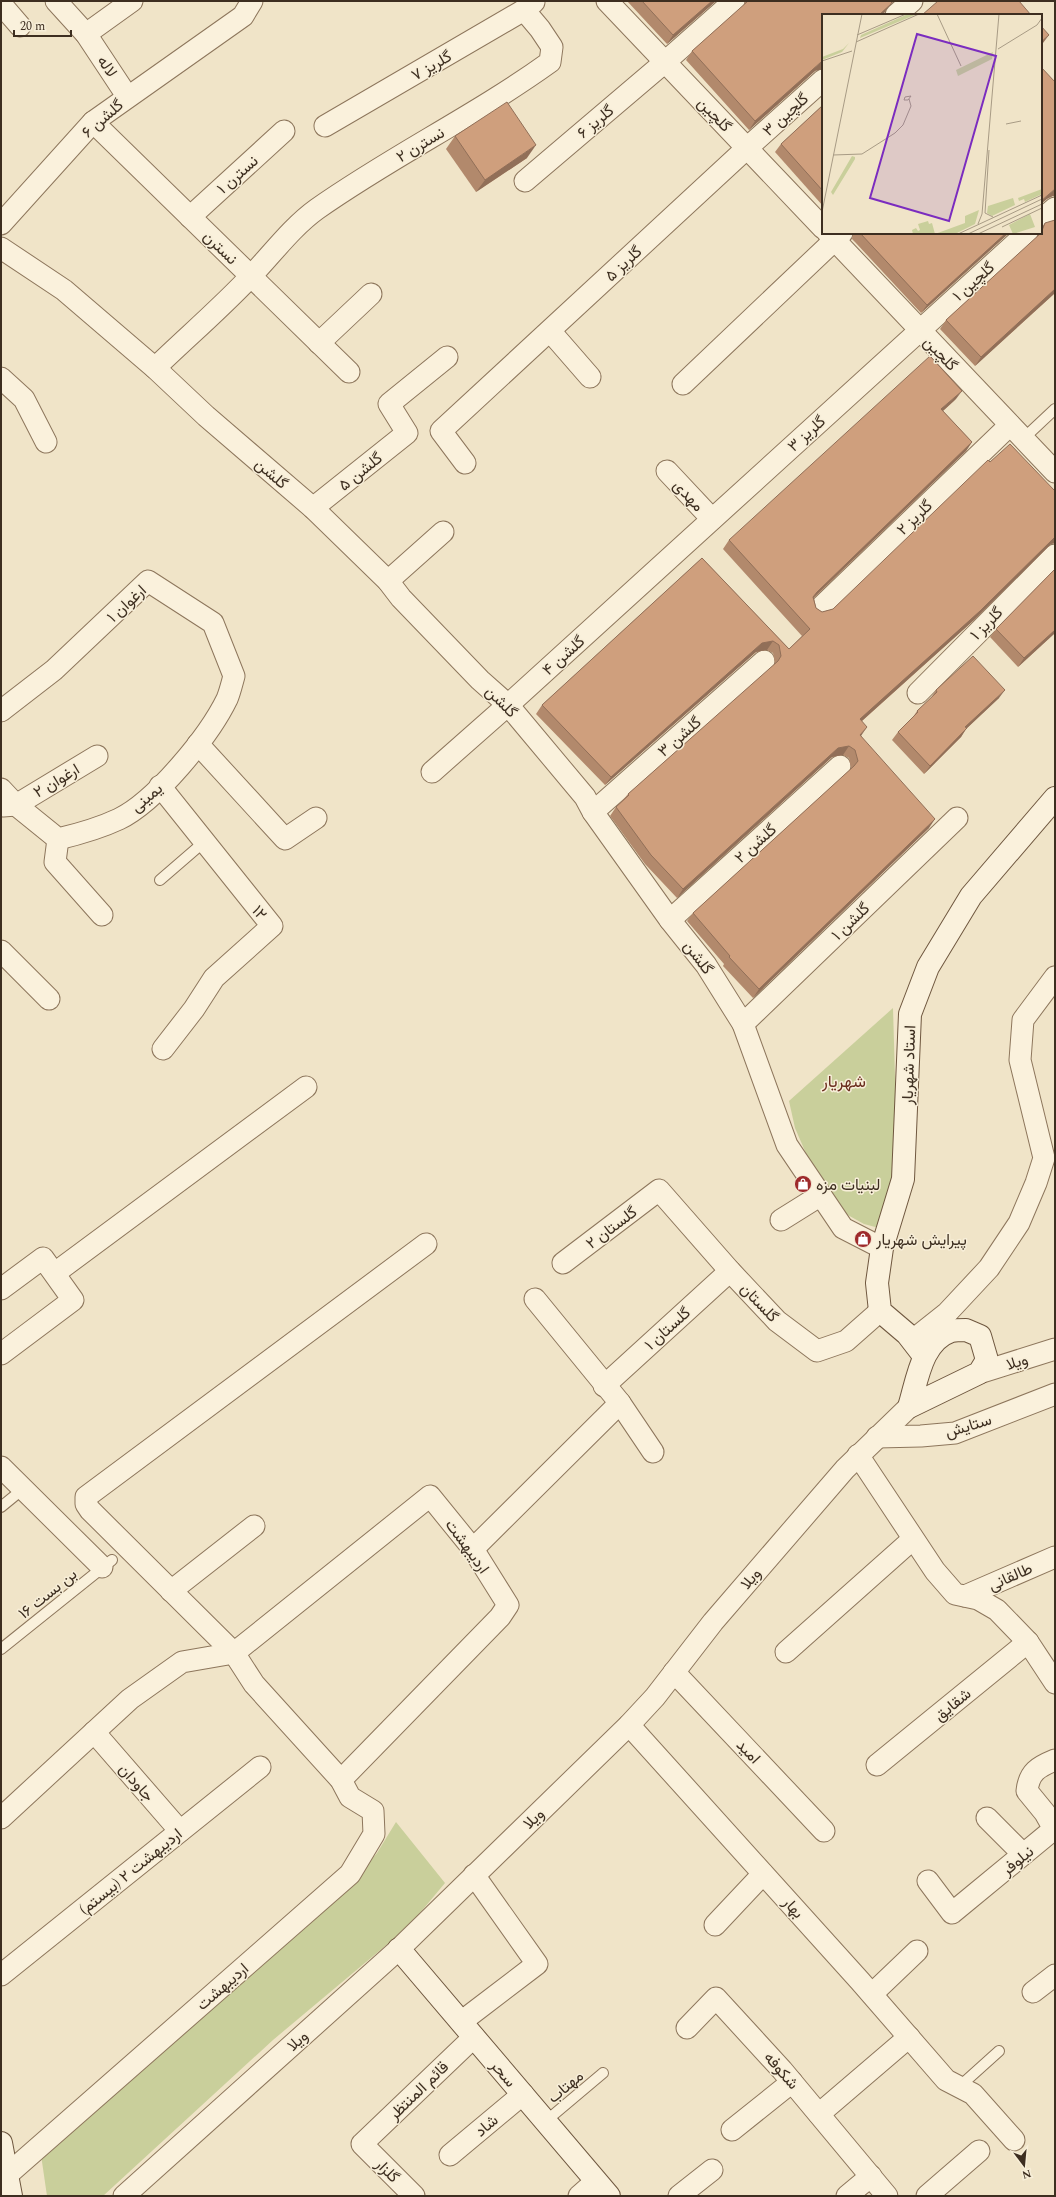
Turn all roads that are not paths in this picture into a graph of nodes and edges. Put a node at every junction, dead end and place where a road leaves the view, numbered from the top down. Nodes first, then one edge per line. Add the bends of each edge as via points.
1 (56, 1) edge
2 (132, 1) edge
3 (252, 1) edge
4 (608, 1) edge
5 (734, 1) edge
6 (912, 1) edge
7 (1, 4) edge
8 (529, 6) edge
9 (897, 14) edge
10 (20, 26) dead end
11 (86, 34) junction
12 (665, 62) junction
13 (822, 81) edge
14 (127, 96) junction
15 (93, 122) junction
16 (325, 126) dead end
17 (284, 131) dead end
18 (747, 148) junction
19 (525, 181) dead end
20 (1055, 208) edge
21 (190, 217) junction
22 (1042, 219) edge
23 (822, 223) edge
24 (1, 224) edge
25 (831, 234) edge
26 (833, 234) edge
27 (1026, 234) edge
28 (1, 248) edge
29 (251, 276) junction
30 (371, 294) dead end
31 (920, 330) junction
32 (550, 331) junction
33 (319, 343) junction
34 (447, 357) dead end
35 (155, 368) junction
36 (349, 372) dead end
37 (590, 377) dead end
38 (1, 378) edge
39 (682, 384) dead end
40 (1055, 409) edge
41 (1016, 432) junction
42 (46, 442) dead end
43 (465, 463) dead end
44 (667, 471) dead end
45 (1055, 472) edge
46 (313, 508) junction
47 (712, 519) junction
48 (443, 532) dead end
49 (693, 537) joint
50 (1055, 555) edge
51 (388, 581) junction
52 (819, 609) edge
53 (764, 661) dead end
54 (234, 676) joint
55 (918, 692) dead end
56 (508, 705) junction
57 (1, 711) edge
58 (198, 744) junction
59 (97, 756) dead end
60 (840, 766) dead end
61 (432, 772) dead end
62 (160, 786) junction
63 (1, 789) edge
64 (1055, 798) edge
65 (8, 806) edge
66 (593, 812) junction
67 (316, 818) dead end
68 (957, 818) dead end
69 (58, 839) junction
70 (204, 842) junction
71 (160, 880) dead end
72 (102, 915) dead end
73 (670, 920) junction
74 (1, 951) edge
75 (1055, 977) edge
76 (50, 999) dead end
77 (744, 1024) junction
78 (163, 1049) dead end
79 (306, 1087) dead end
80 (659, 1190) joint
81 (821, 1195) junction
82 (781, 1220) dead end
83 (426, 1244) dead end
84 (882, 1248) junction
85 (562, 1263) dead end
86 (730, 1271) junction
87 (55, 1273) junction
88 (1, 1289) edge
89 (535, 1299) dead end
90 (880, 1311) junction
91 (918, 1348) junction
92 (1055, 1350) edge
93 (1, 1354) edge
94 (979, 1373) junction
95 (604, 1386) junction
96 (1055, 1394) edge
97 (620, 1403) junction
98 (909, 1407) junction
99 (877, 1437) junction
100 (653, 1452) dead end
101 (858, 1455) junction
102 (1, 1467) edge
103 (24, 1489) junction
104 (1, 1507) edge
105 (254, 1526) dead end
106 (913, 1539) junction
107 (473, 1548) junction
108 (1055, 1557) edge
109 (107, 1564) joint
110 (172, 1591) junction
111 (965, 1596) junction
112 (1028, 1642) junction
113 (1, 1649) edge
114 (786, 1652) dead end
115 (234, 1653) junction
116 (674, 1672) junction
117 (1055, 1683) edge
118 (629, 1725) junction
119 (94, 1732) junction
120 (1047, 1763) edge
121 (877, 1766) dead end
122 (260, 1767) dead end
123 (340, 1780) junction
124 (1, 1818) edge
125 (987, 1818) dead end
126 (180, 1831) junction
127 (824, 1831) dead end
128 (1023, 1854) junction
129 (763, 1874) junction
130 (474, 1875) junction
131 (928, 1881) dead end
132 (715, 1925) dead end
133 (399, 1949) junction
134 (917, 1952) dead end
135 (1, 1975) edge
136 (1055, 1975) edge
137 (1033, 1992) dead end
138 (872, 1994) junction
139 (687, 2028) dead end
140 (468, 2030) junction
141 (909, 2037) junction
142 (999, 2052) dead end
143 (604, 2073) dead end
144 (792, 2082) junction
145 (959, 2087) junction
146 (523, 2094) junction
147 (818, 2114) junction
148 (546, 2121) junction
149 (732, 2130) dead end
150 (1014, 2140) dead end
151 (1, 2143) edge
152 (362, 2144) joint
153 (979, 2151) dead end
154 (450, 2156) dead end
155 (712, 2170) dead end
156 (871, 2176) junction
157 (9, 2186) edge
158 (603, 2188) edge
159 (124, 2196) edge
160 (414, 2196) edge
161 (579, 2196) edge
162 (679, 2196) edge
163 (847, 2196) edge
164 (887, 2196) edge
165 (927, 2196) edge

1 - 11 street, لاله
2 - 11 street
3 - 14 street, گلشن ۶ via 243,16
4 - 12 street, گلچین
5 - 12 street, گلریز ۶
6 - 9 street
7 - 10 street
8 - 16 street, گلریز ۷
8 - 29 street, نسترن ۲ via 552,47 550,62 512,90 373,172 316,210
11 - 14 street, لاله
12 - 18 street, گلچین
12 - 19 street, گلریز ۶
13 - 18 street, گلچین ۳
14 - 15 street, گلشن ۶
15 - 21 street, نسترن
15 - 24 street, گلشن ۶
17 - 21 street, نسترن ۱
18 - 23 street, گلچین
18 - 32 street, گلریز ۵
20 - 22 street
21 - 29 street, نسترن
25 - 39 street
26 - 31 street, گلچین
27 - 31 street, گلچین ۱
28 - 35 street, گلشن via 64,290
29 - 33 street, نسترن
29 - 35 street, نسترن ۲
30 - 33 street
31 - 41 street, گلچین
31 - 47 street, گلریز ۳
32 - 37 street
32 - 43 street, گلریز ۵ via 441,431
33 - 36 street, نسترن
34 - 46 street, گلشن ۵ via 389,404 407,433
35 - 46 street, گلشن via 206,416
38 - 42 street via 24,399
40 - 41 lane
41 - 45 street, گلچین
41 - 52 street, گلریز ۲
44 - 47 street, مهدی
46 - 51 street, گلشن
47 - 49 street, گلریز ۳
48 - 51 street
49 - 56 street, گلشن ۴
50 - 55 street, گلریز ۱
51 - 56 street, گلشن via 480,680
53 - 66 street, گلشن ۳
54 - 57 street, ارغوان ۱ via 213,623 148,581 54,670
54 - 58 street, یمینی via 227,699
56 - 61 street, گلشن ۴
56 - 66 street, گلشن via 585,797
58 - 62 street, یمینی via 189,758
58 - 67 street via 286,839
59 - 65 street, ارغوان ۲
60 - 73 street, گلشن ۲
62 - 69 street, یمینی via 145,801 120,819
62 - 70 street, ۱۲
63 - 65 street
64 - 84 street, استاد شهریار via 971,896 928,967 910,1014 903,1179
65 - 69 street
66 - 73 street, گلشن
68 - 77 street, گلشن ۱
69 - 72 street via 55,862
70 - 71 lane
70 - 78 street, ۱۲ via 272,926 214,978
73 - 77 street, گلشن via 706,965
74 - 76 street
75 - 91 street via 1023,1020 1020,1060 1044,1158 1036,1183 1019,1223 989,1268
77 - 81 street, گلشن via 787,1145
79 - 87 street
80 - 85 street, گلستان ۲
80 - 86 street, گلستان
81 - 82 street
81 - 84 street, گلشن via 843,1228
83 - 110 street via 86,1497 86,1504 90,1510
84 - 90 street, استاد شهریار via 877,1283
86 - 90 street, گلستان via 777,1321 817,1351 846,1341
86 - 95 street, گلستان ۱
87 - 88 street via 43,1258
87 - 93 street via 73,1300
89 - 95 street
90 - 91 street
91 - 94 street via 936,1341 951,1331 966,1330 980,1336 985,1350 987,1360
91 - 98 street
92 - 94 street, ویلا
94 - 98 street
95 - 97 street
96 - 99 street, ستایش via 955,1433
97 - 100 street
97 - 107 street
98 - 99 street, ویلا
99 - 101 street, ویلا
101 - 106 street
101 - 116 street, ویلا via 713,1622
102 - 103 street
103 - 104 lane
103 - 109 street
105 - 110 street
106 - 111 street via 955,1594
106 - 114 street
107 - 115 street, اردیبهشت via 430,1496
107 - 123 street, اردیبهشت via 508,1605 500,1617
108 - 111 street, طالقانی
109 - 113 lane, بن بست ۱۶
110 - 115 street
111 - 112 street via 978,1599 998,1610
112 - 117 street
112 - 121 street, شقایق
115 - 119 street, اردیبهشت via 182,1662 130,1699
115 - 123 street, اردیبهشت via 254,1684
116 - 118 street, ویلا
116 - 127 street, امید
118 - 129 street, بهار
118 - 130 street, ویلا
119 - 124 street, اردیبهشت
119 - 126 street, جاودان
120 - 128 street, نیلوفر via 1028,1779 1027,1792 1046,1813 1054,1829
122 - 126 street, اردیبهشت ۲ (بیستم)
123 - 157 street, اردیبهشت via 350,1797 373,1811 374,1834 350,1874
125 - 128 street
126 - 135 street, اردیبهشت ۲ (بیستم)
128 - 131 street, نیلوفر via 952,1913
129 - 132 street
129 - 138 street, بهار
130 - 133 street, ویلا
130 - 140 street, قائم المنتظر via 537,1964
133 - 140 street, سحر
133 - 159 street, ویلا
134 - 138 street
136 - 137 street
138 - 141 street, بهار
139 - 144 street, شکوفه via 716,1998
140 - 146 street, سحر
140 - 152 street, قائم المنتظر
141 - 145 street, بهار via 946,2080
141 - 147 street
142 - 145 lane
143 - 148 lane, مهتاب
144 - 147 street, شکوفه
144 - 149 street
145 - 150 street, بهار via 972,2094
146 - 148 street, سحر
146 - 154 street, شاد
147 - 156 street, شکوفه
148 - 158 street, سحر
151 - 157 street
152 - 160 street, گلزار
153 - 165 street
155 - 162 street
156 - 163 street
156 - 164 street, شکوفه
158 - 161 street

